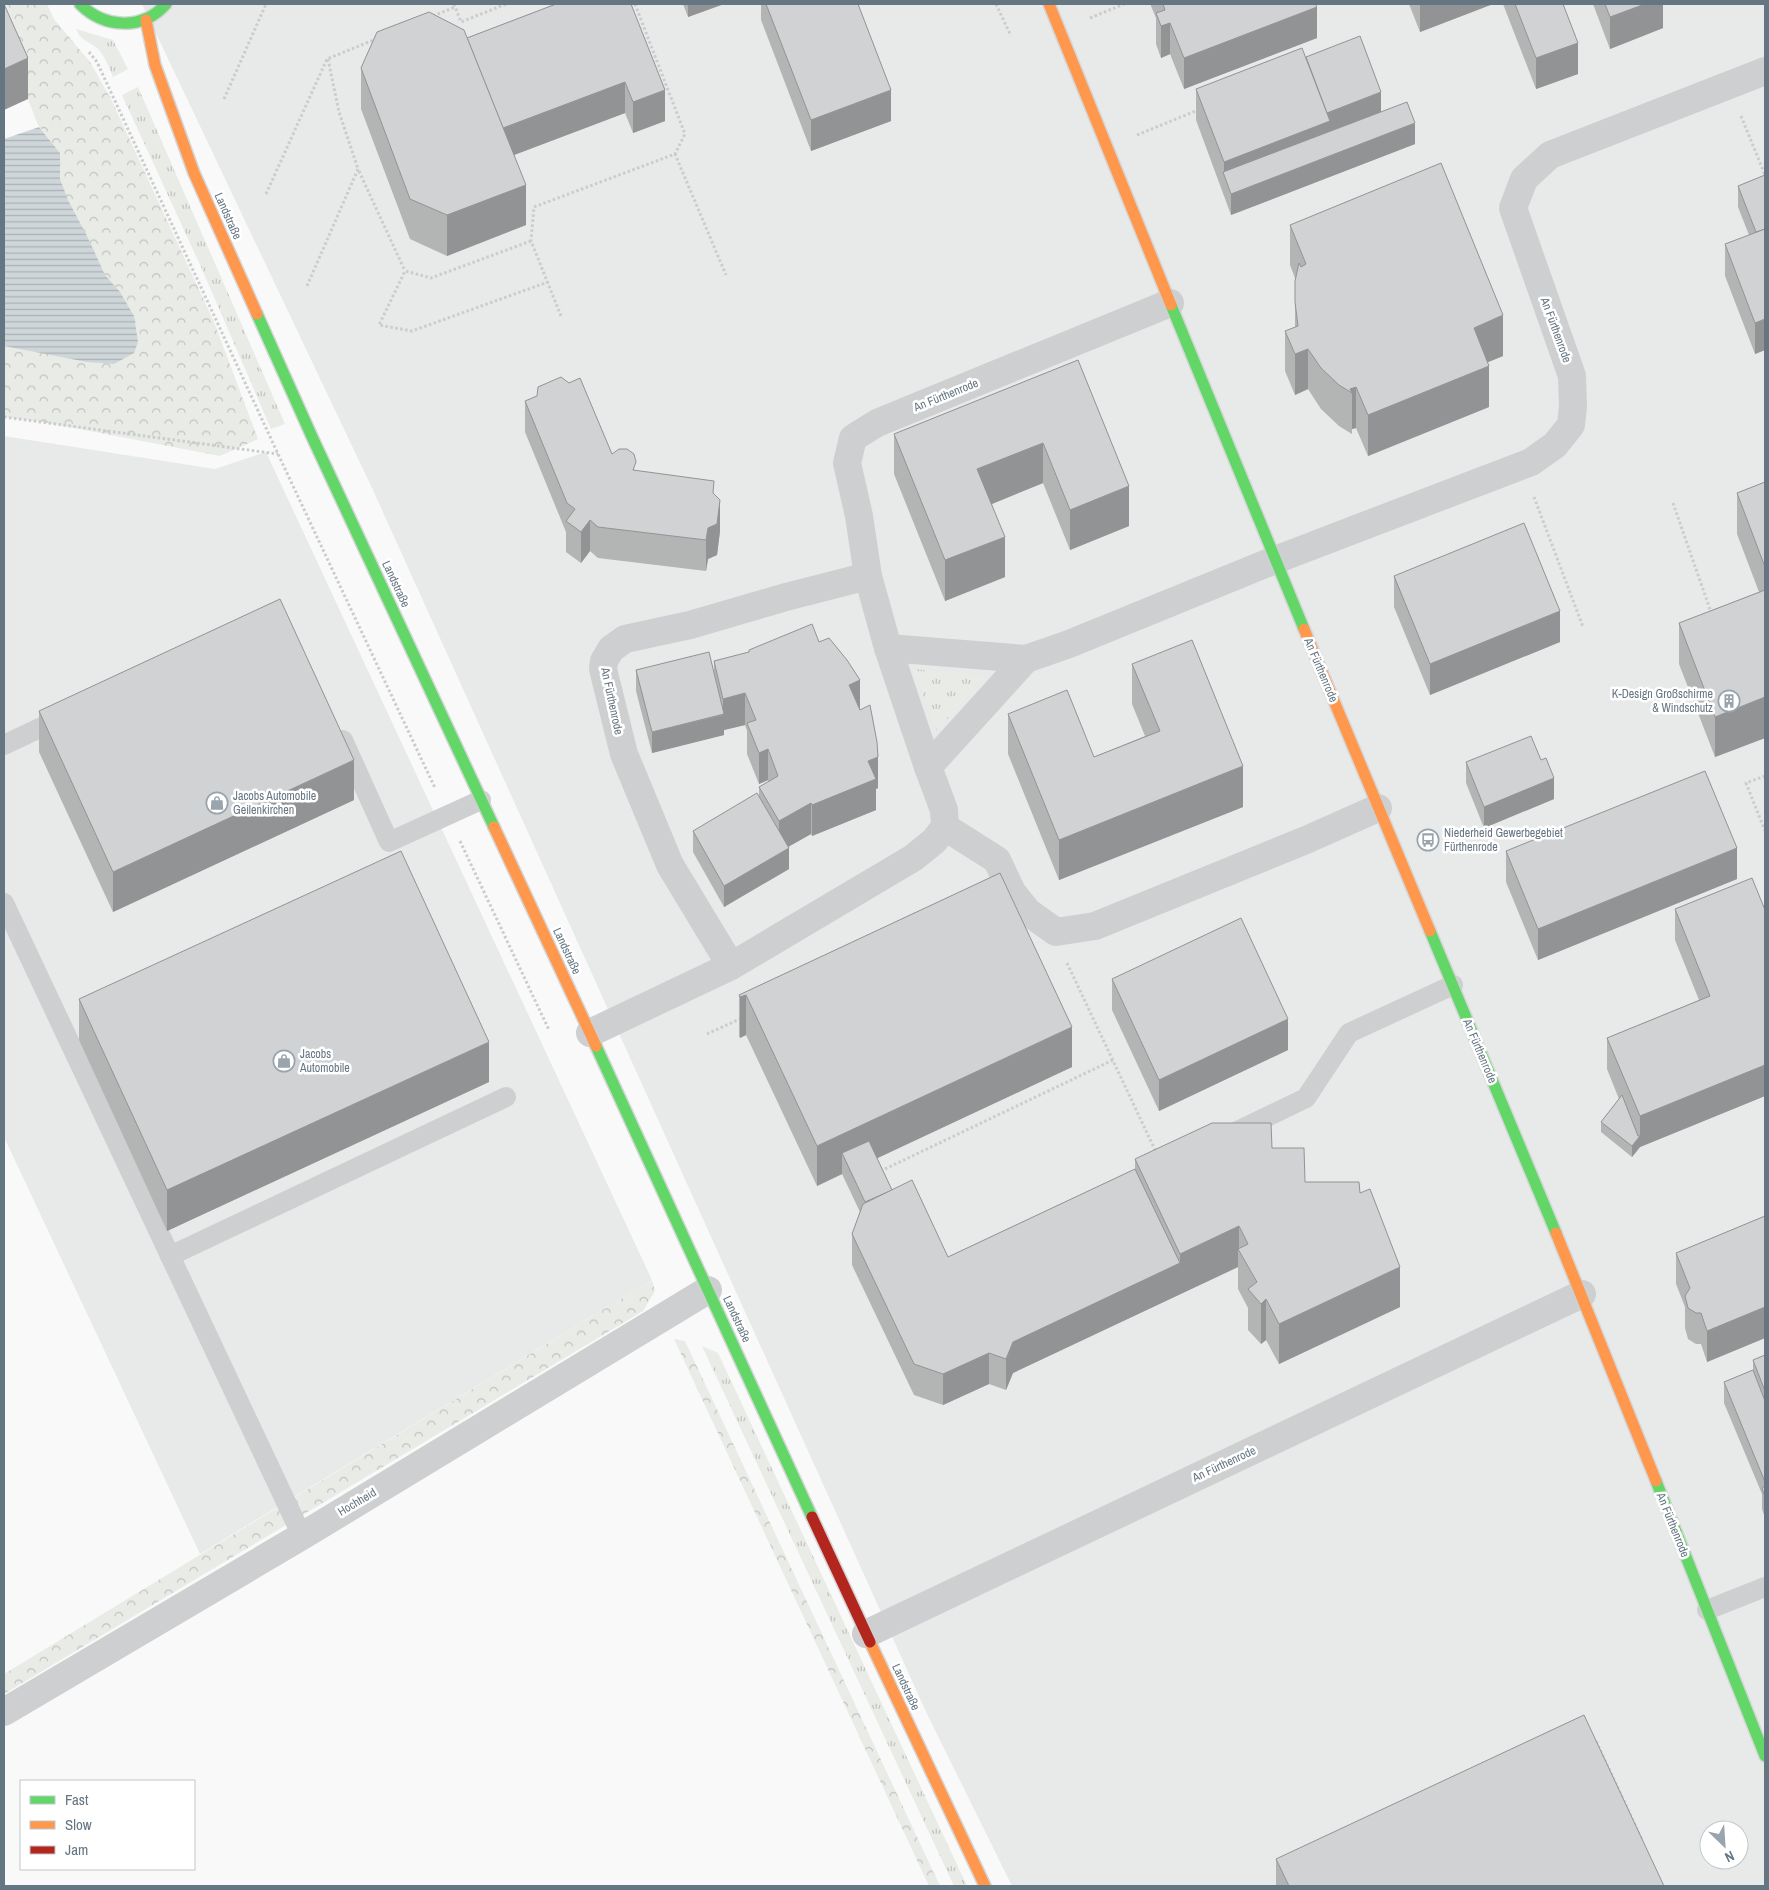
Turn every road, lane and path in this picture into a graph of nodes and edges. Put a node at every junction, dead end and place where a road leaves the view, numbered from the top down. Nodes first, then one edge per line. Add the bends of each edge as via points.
1 (80, 4) edge
2 (166, 4) edge
3 (266, 4) edge
4 (506, 4) edge
5 (634, 4) edge
6 (996, 4) edge
7 (1049, 4) edge
8 (455, 5) edge
9 (428, 18) edge
10 (146, 20) junction
11 (382, 36) edge
12 (1011, 36) dead end
13 (85, 47) dead end
14 (328, 59) junction
15 (1765, 71) edge
16 (1729, 85) junction
17 (224, 99) dead end
18 (1207, 106) edge
19 (1107, 147) junction
20 (675, 154) junction
21 (358, 169) junction
22 (1765, 175) edge
23 (266, 194) dead end
24 (532, 241) junction
25 (405, 271) junction
26 (726, 275) dead end
27 (548, 282) junction
28 (307, 286) dead end
29 (1170, 303) junction
30 (561, 316) dead end
31 (4, 417) edge
32 (313, 438) junction
33 (278, 454) junction
34 (1522, 466) junction
35 (1673, 503) dead end
36 (1275, 560) junction
37 (868, 576) junction
38 (1713, 618) edge
39 (1583, 627) dead end
40 (888, 648) junction
41 (1026, 658) junction
42 (83, 707) edge
43 (338, 727) edge
44 (4, 745) edge
45 (928, 767) junction
46 (1765, 776) edge
47 (481, 800) junction
48 (1378, 808) junction
49 (448, 816) junction
50 (945, 827) junction
51 (1765, 831) edge
52 (4, 903) edge
53 (1056, 932) junction
54 (731, 966) junction
55 (1453, 985) junction
56 (743, 1017) dead end
57 (590, 1033) junction
58 (707, 1034) dead end
59 (553, 1039) dead end
60 (1114, 1060) junction
61 (506, 1097) dead end
62 (1216, 1140) edge
63 (1159, 1157) edge
64 (885, 1169) dead end
65 (170, 1256) junction
66 (708, 1290) junction
67 (1582, 1294) junction
68 (302, 1536) junction
69 (1765, 1586) edge
70 (1707, 1610) junction
71 (866, 1634) junction
72 (4, 1712) edge
73 (1587, 1745) edge
74 (1765, 1756) edge
75 (1644, 1844) edge
76 (984, 1886) edge

1 - 10 street via 87,13 106,22 126,25
2 - 10 street
3 - 17 path
4 - 8 path via 461,22
5 - 20 path via 685,134
6 - 12 path
7 - 19 street, An Fürthenrode
8 - 9 path
10 - 32 street, Landstraße via 155,65 194,173
11 - 14 path
13 - 33 path via 97,62
14 - 21 path via 339,112
14 - 23 path
15 - 16 street, An Fürthenrode
16 - 22 path
16 - 34 street, An Fürthenrode via 1550,155 1524,179 1513,208 1572,376 1573,406 1571,425 1555,445
18 - 19 path
19 - 29 street, An Fürthenrode
20 - 24 path via 534,207
20 - 26 path
21 - 25 path
21 - 28 path
24 - 25 path via 431,278
24 - 27 path
25 - 27 path via 379,325 412,331
27 - 30 path
29 - 36 street, An Fürthenrode
29 - 37 street, An Fürthenrode via 877,423 853,438 848,463
31 - 33 path
32 - 33 path
32 - 47 street, Landstraße
33 - 49 path
34 - 36 street, An Fürthenrode
34 - 39 path
35 - 38 path
36 - 41 street, An Fürthenrode via 1069,644
36 - 48 street, An Fürthenrode
37 - 40 street, An Fürthenrode
37 - 54 street, An Fürthenrode via 690,625 625,639 611,649 604,661 603,669 624,754 670,865
40 - 41 street, An Fürthenrode
40 - 45 street, An Fürthenrode
41 - 45 street
42 - 44 lane
43 - 49 lane via 389,842
45 - 50 street, An Fürthenrode via 944,810
46 - 51 path via 1746,783
47 - 49 lane
47 - 57 street, Landstraße
48 - 53 street via 1095,926
48 - 55 street, An Fürthenrode
49 - 59 path
50 - 53 street via 997,860 1022,905
50 - 54 street via 913,858
52 - 65 lane
53 - 60 path via 1065,960
54 - 57 street
55 - 62 lane via 1349,1033 1306,1098
55 - 67 street, An Fürthenrode
56 - 58 path
57 - 66 street, Landstraße
60 - 63 path
60 - 64 path
61 - 65 lane
65 - 68 lane
66 - 68 street, Hochheid
66 - 71 street, Landstraße
67 - 70 street, An Fürthenrode
67 - 71 street, An Fürthenrode
68 - 72 street, Hochheid
69 - 70 lane
70 - 74 street, An Fürthenrode
71 - 76 street, Landstraße
73 - 75 path via 1596,1741

